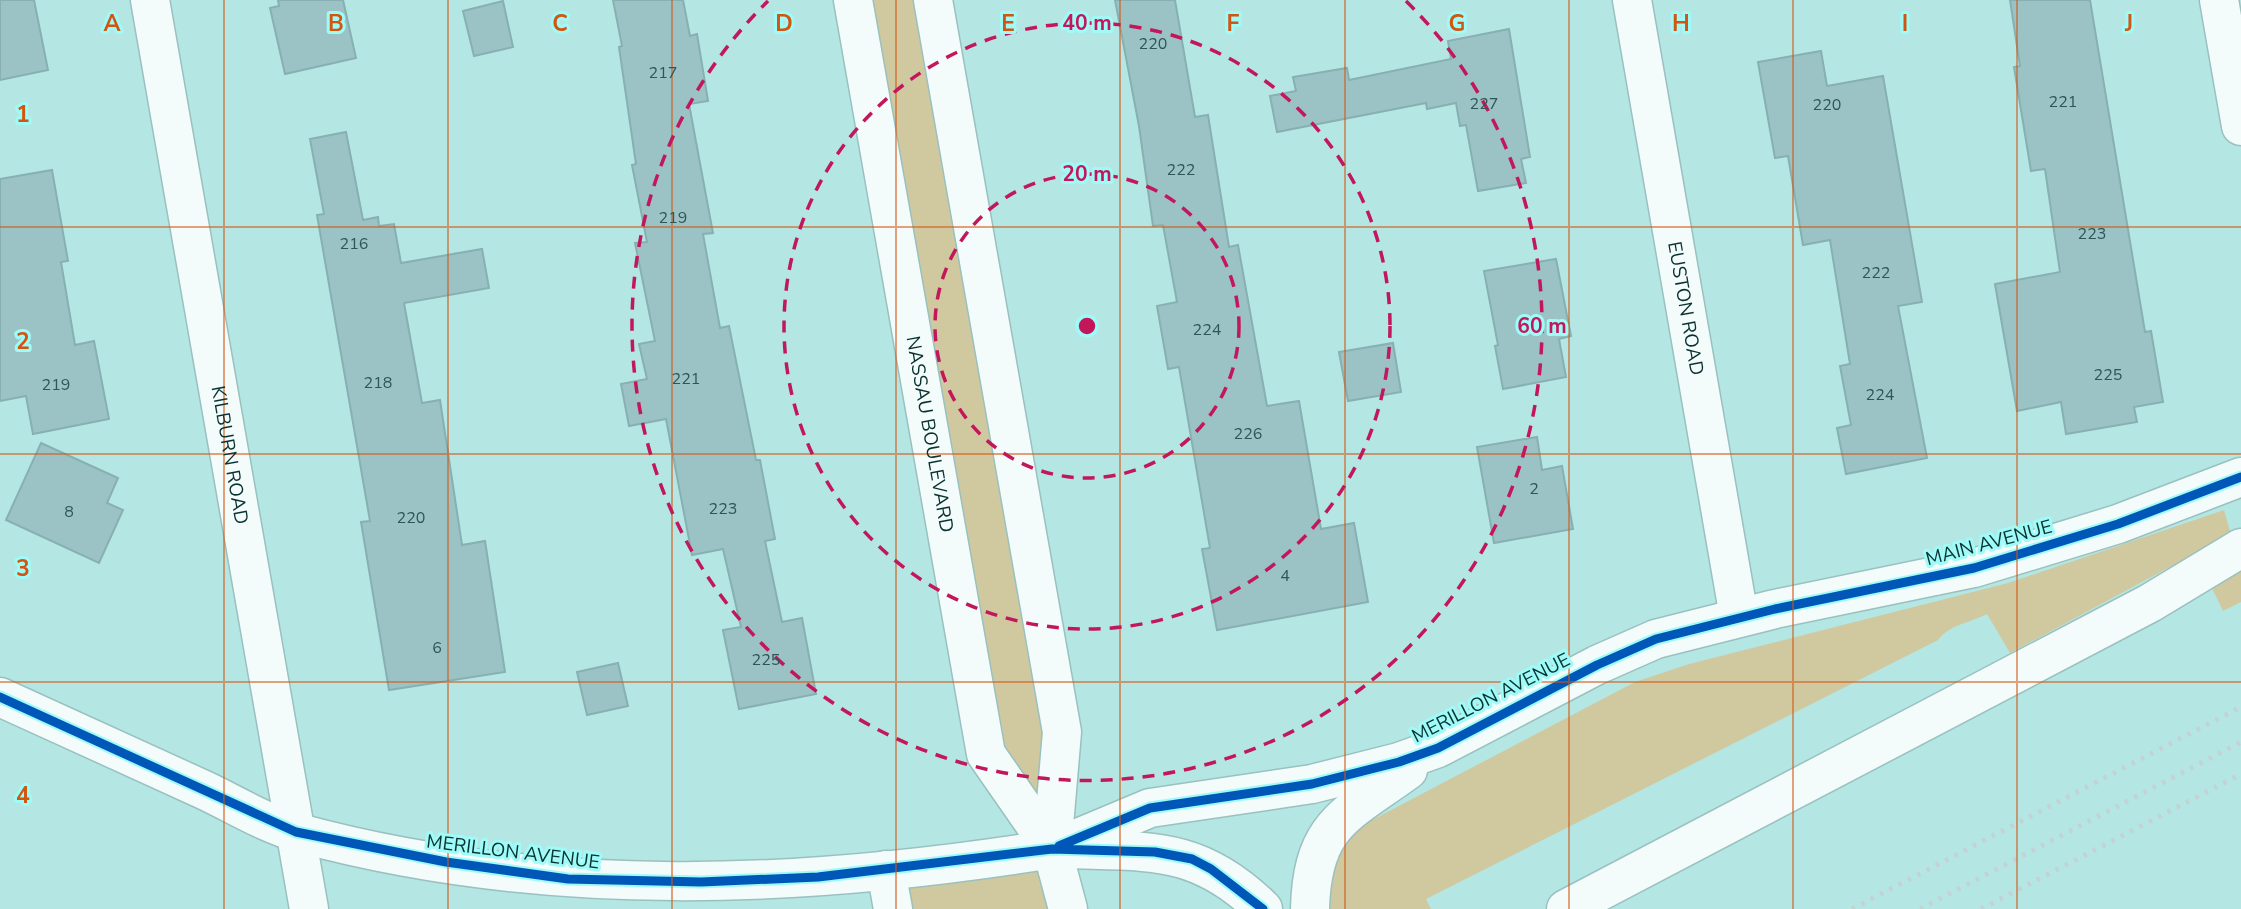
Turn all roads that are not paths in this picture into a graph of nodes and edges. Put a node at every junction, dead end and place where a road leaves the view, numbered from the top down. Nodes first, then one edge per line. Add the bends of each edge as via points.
1 (150, 0) edge
2 (853, 0) edge
3 (933, 0) edge
4 (1632, 0) edge
5 (2219, 0) edge
6 (2241, 126) edge
7 (2241, 477) edge
8 (2241, 548) edge
9 (1739, 617) junction
10 (0, 697) edge
11 (1438, 748) junction
12 (296, 832) junction
13 (1052, 849) junction
14 (886, 870) junction
15 (309, 909) edge
16 (892, 909) edge
17 (1068, 909) edge
18 (1263, 909) edge
19 (1310, 909) edge
20 (1566, 909) edge

1 - 12 street, KILBURN ROAD
2 - 13 street, NASSAU BOULEVARD via 986,754
3 - 13 street, NASSAU BOULEVARD via 1062,732
4 - 9 street, EUSTON ROAD
5 - 6 street
7 - 9 street, MAIN AVENUE via 2118,524 1974,568
8 - 20 street via 2150,603
9 - 11 street, MERILLON AVENUE via 1626,651
10 - 12 street, MERILLON AVENUE
11 - 13 street, MERILLON AVENUE via 1356,775 1150,808
11 - 19 street, MERILLON AVENUE via 1340,818 1312,866
12 - 14 street, MERILLON AVENUE via 446,862 568,879 701,883
12 - 15 street, KILBURN ROAD
13 - 14 street, MERILLON AVENUE
13 - 17 street, NASSAU BOULEVARD
13 - 18 street, MERILLON AVENUE via 1155,852 1192,859
14 - 16 street

